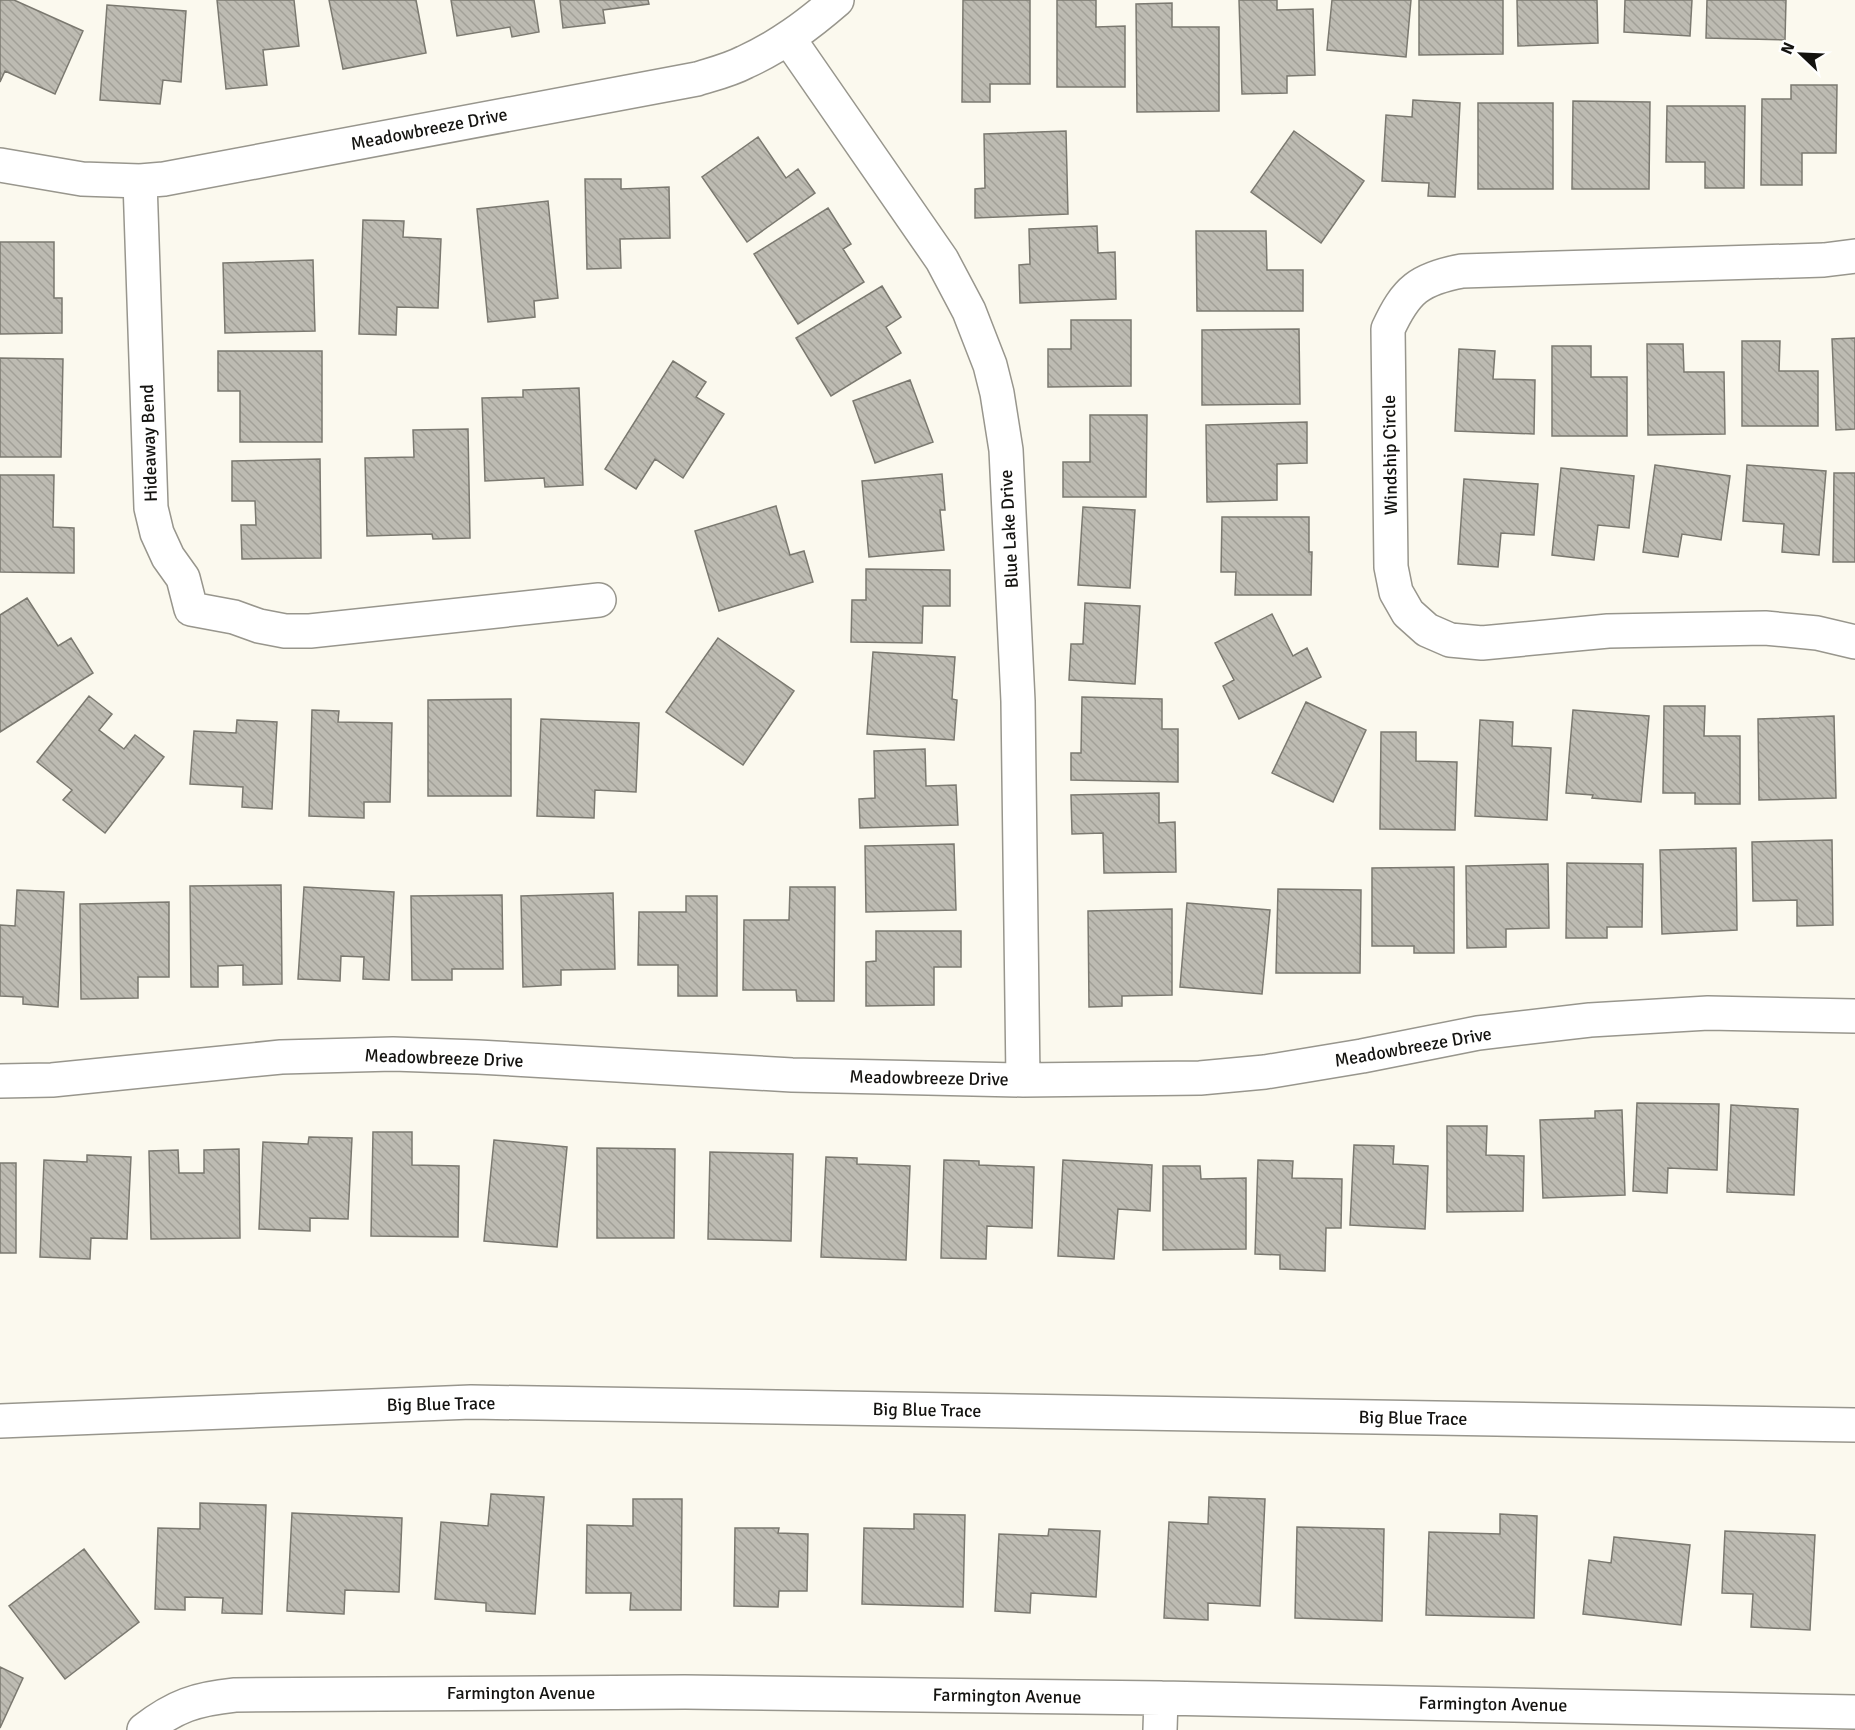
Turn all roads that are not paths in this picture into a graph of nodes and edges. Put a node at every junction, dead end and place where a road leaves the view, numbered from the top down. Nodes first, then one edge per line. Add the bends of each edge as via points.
1 (837, 0) edge
2 (789, 39) junction
3 (0, 165) edge
4 (140, 181) junction
5 (1855, 256) edge
6 (599, 600) dead end
7 (1855, 642) edge
8 (1855, 1016) edge
9 (1023, 1080) junction
10 (0, 1081) edge
11 (0, 1421) edge
12 (1855, 1425) edge
13 (1161, 1698) junction
14 (1855, 1712) edge
15 (153, 1723) edge
16 (1160, 1730) edge

1 - 2 street, Meadowbreeze Drive
2 - 4 street, Meadowbreeze Drive via 744,63 697,79
2 - 9 street, Blue Lake Drive via 942,260 969,311 997,393 1006,450 1018,701
3 - 4 street, Meadowbreeze Drive via 82,179
4 - 6 street, Hideaway Bend via 151,508 157,533 183,578 191,609 285,631 310,631
5 - 7 street, Windship Circle via 1462,271 1437,276 1415,288 1398,306 1388,329 1391,567 1396,591 1408,613 1427,630 1450,640 1482,643 1608,631 1765,628 1817,633
8 - 9 street, Meadowbreeze Drive via 1708,1013 1590,1020 1478,1033 1265,1072
9 - 10 street, Meadowbreeze Drive via 792,1075 393,1054 281,1057 52,1080
11 - 12 street, Big Blue Trace via 471,1402
13 - 14 street, Farmington Avenue
13 - 15 street, Farmington Avenue via 685,1692 235,1695 185,1704
13 - 16 street

